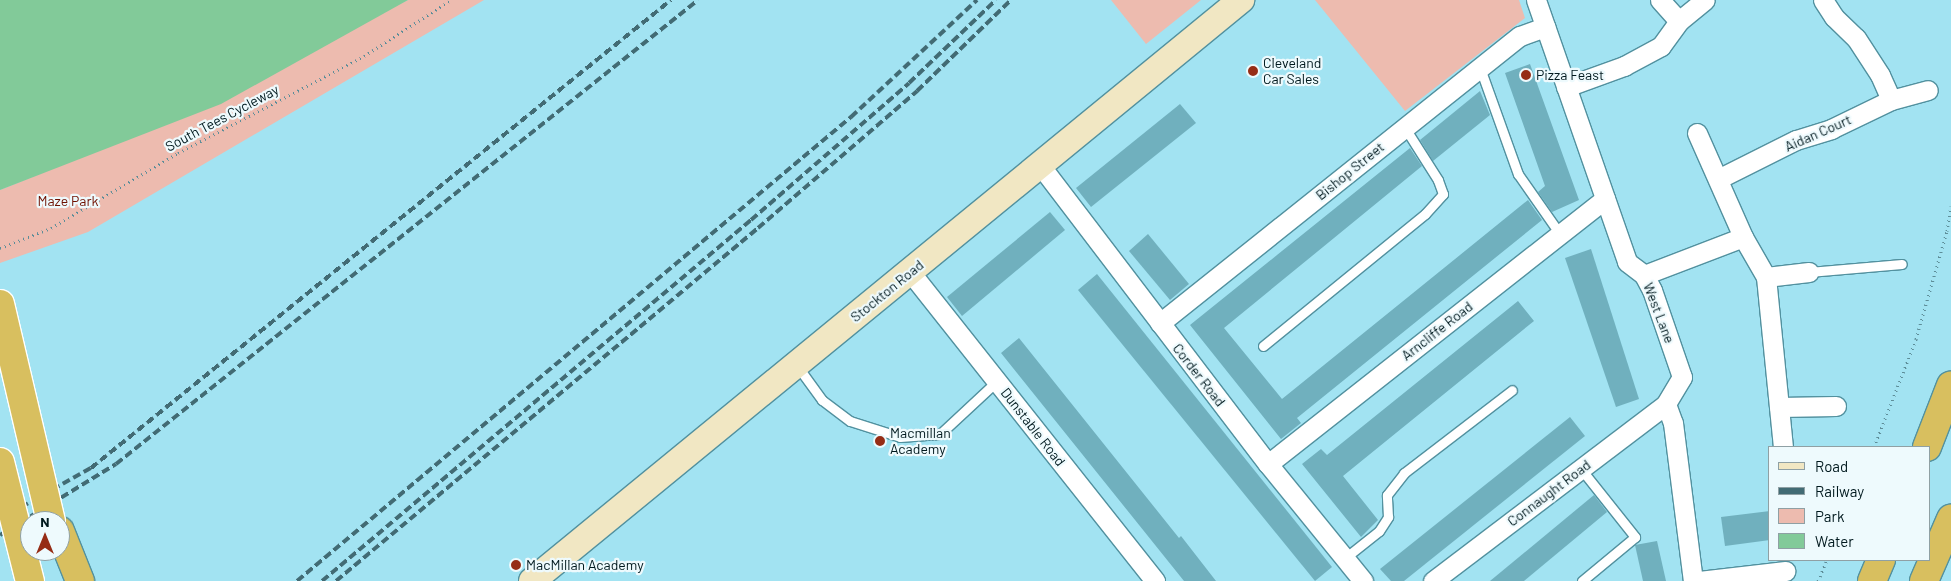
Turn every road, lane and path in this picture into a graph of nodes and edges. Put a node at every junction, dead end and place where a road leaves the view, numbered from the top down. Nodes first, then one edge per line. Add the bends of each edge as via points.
1 (451, 0) edge
2 (1241, 0) edge
3 (1536, 0) edge
4 (1660, 0) edge
5 (1705, 0) edge
6 (1823, 0) edge
7 (1679, 21) junction
8 (1545, 27) junction
9 (1480, 68) junction
10 (1566, 87) junction
11 (1928, 90) dead end
12 (1891, 100) junction
13 (1404, 128) junction
14 (1697, 133) dead end
15 (1040, 165) junction
16 (1718, 180) junction
17 (1605, 199) junction
18 (1951, 206) edge
19 (1560, 234) junction
20 (1743, 237) junction
21 (0, 248) edge
22 (1902, 264) dead end
23 (1809, 272) joint
24 (911, 273) junction
25 (1644, 275) junction
26 (1766, 277) junction
27 (0, 304) edge
28 (1160, 323) junction
29 (1264, 346) dead end
30 (796, 365) junction
31 (997, 381) junction
32 (1951, 386) edge
33 (1512, 390) dead end
34 (1666, 404) junction
35 (1836, 406) dead end
36 (1779, 408) junction
37 (1783, 446) edge
38 (1874, 446) edge
39 (1927, 446) edge
40 (0, 462) edge
41 (1268, 464) junction
42 (1581, 469) junction
43 (52, 511) edge
44 (1951, 519) edge
45 (70, 556) edge
46 (1345, 558) junction
47 (58, 561) edge
48 (1827, 561) edge
49 (1881, 561) edge
50 (1784, 571) dead end
51 (30, 581) edge
52 (61, 581) edge
53 (80, 581) edge
54 (532, 581) edge
55 (1155, 581) edge
56 (1363, 581) edge
57 (1433, 581) edge
58 (1582, 581) edge
59 (1693, 581) edge
60 (1699, 581) edge
61 (1818, 581) edge
62 (1872, 581) edge
63 (1924, 581) edge

1 - 21 path, South Tees Cycleway via 364,56 178,154 51,228
2 - 15 main road, Stockton Road
3 - 8 street, West Lane
4 - 7 street
5 - 7 street
6 - 12 street via 1834,17 1856,38 1880,75
7 - 10 street via 1661,46 1624,66
8 - 9 street, Bishop Street via 1520,36
8 - 10 street, West Lane
9 - 13 street, Bishop Street
9 - 19 lane via 1518,174
10 - 17 street, West Lane
11 - 12 street, Aidan Court
12 - 16 street, Aidan Court via 1831,129 1796,140
13 - 28 street, Bishop Street
13 - 29 lane via 1438,180 1443,194 1425,214
14 - 16 street
15 - 24 main road, Stockton Road
15 - 28 street, Corder Road
16 - 20 street
17 - 19 street, Arncliffe Road
17 - 25 street, West Lane via 1627,262
18 - 38 path via 1916,339
19 - 41 street, Arncliffe Road
20 - 25 street
20 - 26 street
22 - 23 lane
23 - 26 street
24 - 30 main road, Stockton Road
24 - 31 street, Dunstable Road
25 - 34 street, West Lane via 1682,377
26 - 36 street
27 - 43 highway, bridge
28 - 41 street, Corder Road
30 - 31 lane via 822,400 850,421 900,437 940,434
30 - 54 main road, Stockton Road
31 - 55 street, Dunstable Road
32 - 39 highway
33 - 46 lane via 1404,473 1387,495 1388,518 1379,531
34 - 42 street, Connaught Road
34 - 59 street via 1673,423
35 - 36 street
36 - 37 street
40 - 51 highway, bridge
41 - 46 street, Corder Road
42 - 57 street, Connaught Road
42 - 58 lane via 1635,537
44 - 63 highway
45 - 53 highway
46 - 56 street, Corder Road
47 - 52 highway
48 - 61 path
49 - 62 highway
50 - 60 street

